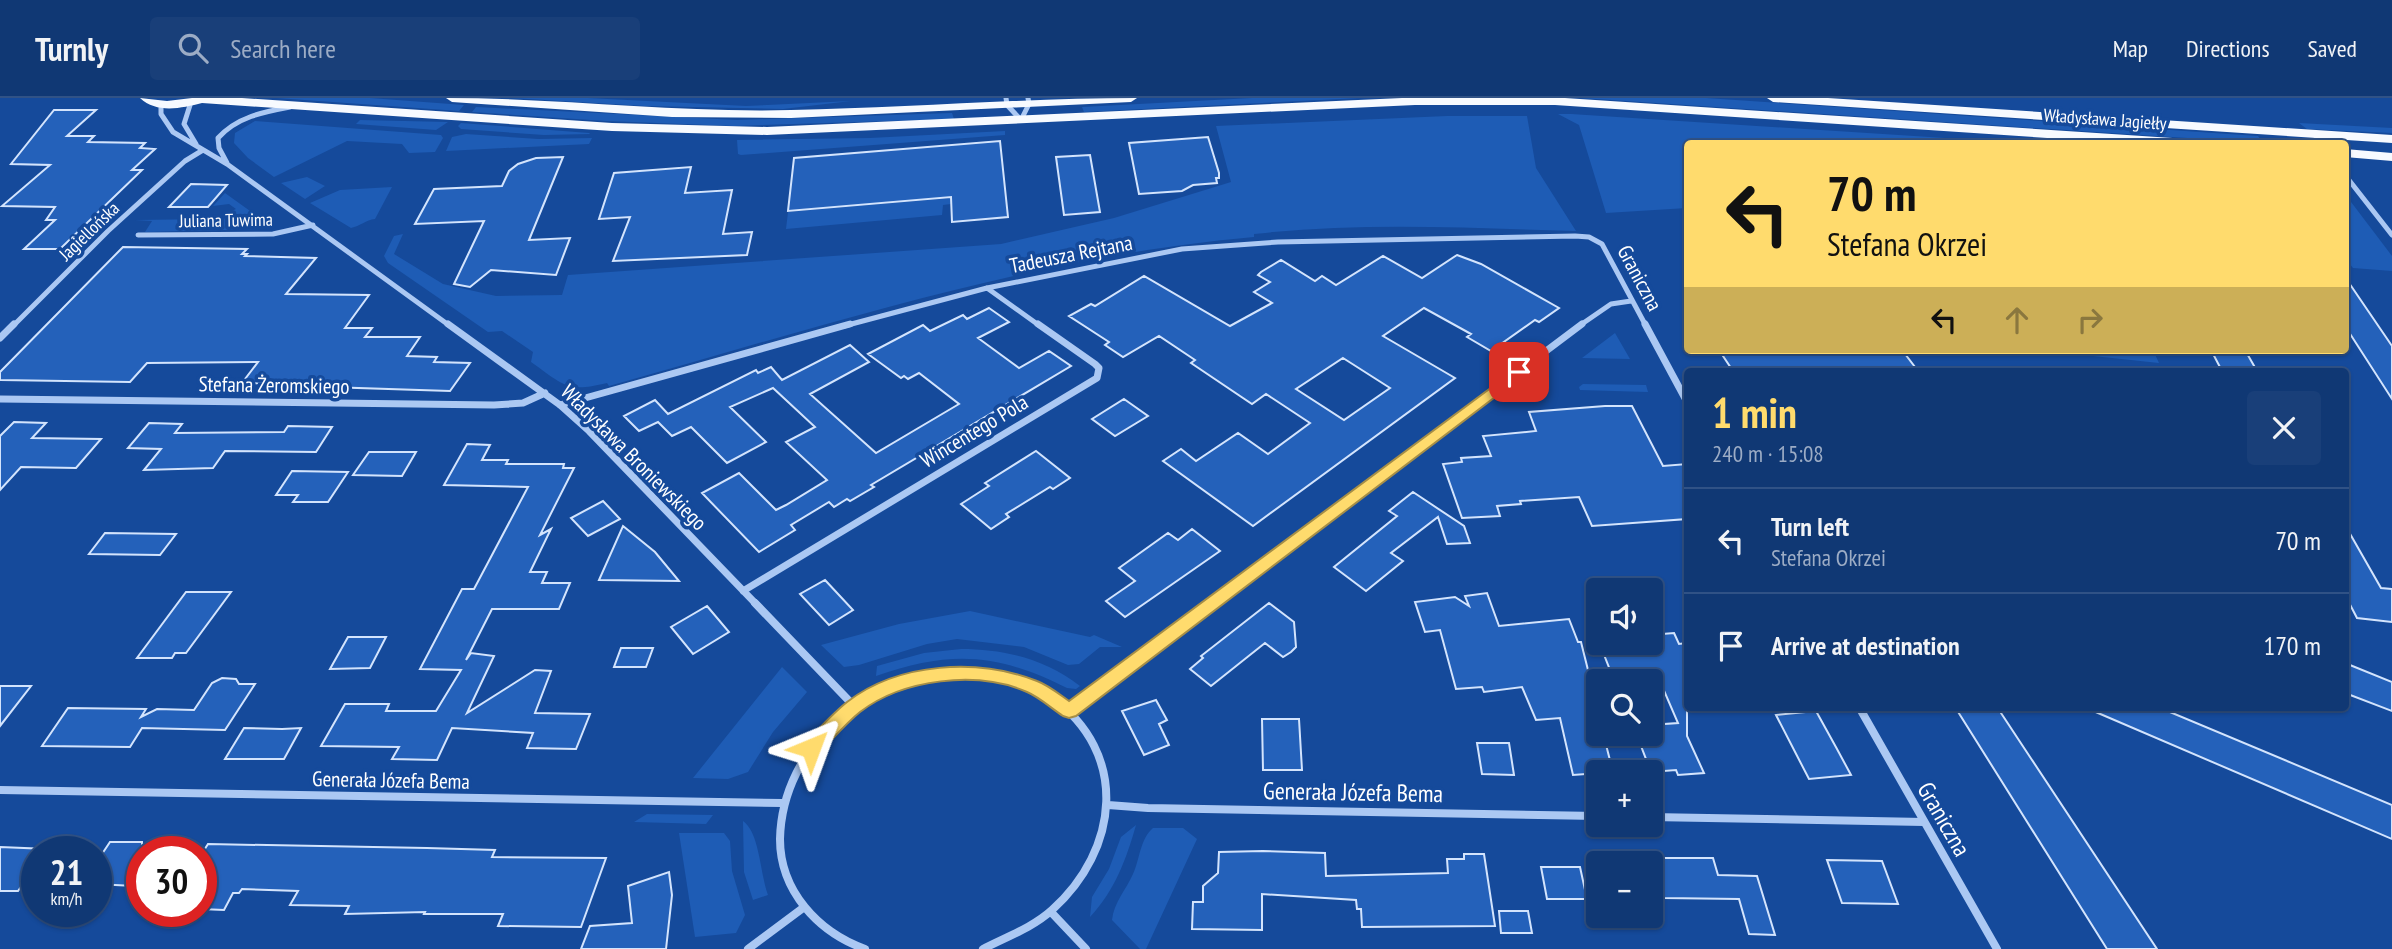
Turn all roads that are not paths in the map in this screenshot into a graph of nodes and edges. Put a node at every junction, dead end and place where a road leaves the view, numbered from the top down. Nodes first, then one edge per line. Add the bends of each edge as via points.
1 (146, 98) edge
2 (452, 98) edge
3 (460, 98) edge
4 (1130, 98) edge
5 (1773, 98) edge
6 (199, 100) edge
7 (1007, 101) edge
8 (1029, 101) edge
9 (161, 104) junction
10 (300, 105) junction
11 (1021, 120) junction
12 (2318, 139) edge
13 (2392, 139) edge
14 (2146, 140) edge
15 (196, 145) junction
16 (203, 150) junction
17 (2349, 153) edge
18 (2392, 157) edge
19 (227, 164) junction
20 (2349, 180) edge
21 (313, 225) junction
22 (138, 234) dead end
23 (2392, 235) edge
24 (1602, 244) joint
25 (987, 288) junction
26 (1631, 301) junction
27 (0, 338) edge
28 (545, 393) junction
29 (1684, 397) edge
30 (0, 399) edge
31 (560, 405) junction
32 (744, 591) junction
33 (854, 706) junction
34 (1069, 710) junction
35 (1861, 711) edge
36 (0, 790) edge
37 (782, 803) junction
38 (1108, 805) junction
39 (1586, 816) edge
40 (1663, 817) edge
41 (1924, 822) junction
42 (803, 908) junction
43 (1051, 912) junction
44 (748, 949) edge
45 (865, 949) edge
46 (983, 949) edge
47 (1086, 949) edge
48 (1997, 949) edge

1 - 9 main road
2 - 3 main road
3 - 7 main road via 734,114
4 - 8 main road
5 - 12 main road, Władysława Jagiełły
6 - 9 main road, Władysława Jagiełły
6 - 10 main road, Władysława Jagiełły
6 - 15 street via 183,119
7 - 8 main road
7 - 11 street
8 - 11 street
9 - 15 street, Władysława Broniewskiego via 162,123 174,135
10 - 11 main road, Władysława Jagiełły via 612,127 723,130
10 - 19 street via 247,118 223,131 219,148
11 - 14 main road, Władysława Jagiełły via 1520,100
12 - 13 main road, Władysława Jagiełły
15 - 16 street, Władysława Broniewskiego
16 - 19 street, Władysława Broniewskiego
16 - 27 street, Jagiellońska via 118,222
17 - 18 main road
19 - 21 street, Władysława Broniewskiego
20 - 23 street
21 - 22 street, Juliana Tuwima via 273,234
21 - 28 street, Władysława Broniewskiego
24 - 25 street, Tadeusza Rejtana via 1575,236 1278,242 1182,249
24 - 26 street, Graniczna
25 - 31 street, Tadeusza Rejtana
25 - 32 street, Wincentego Pola via 1095,364 1097,378
26 - 29 street, Graniczna
26 - 34 street via 1611,304 1592,316
28 - 30 street, Stefana Żeromskiego via 523,403 494,405
28 - 31 street, Władysława Broniewskiego
31 - 32 street, Władysława Broniewskiego
32 - 33 street, Władysława Broniewskiego
33 - 34 street via 904,682 980,673 1034,687
33 - 37 street via 800,762
34 - 38 street via 1096,754
35 - 41 street, Graniczna
36 - 37 street, Generała Józefa Bema
37 - 42 street via 779,849
38 - 39 street, Generała Józefa Bema
38 - 43 street via 1092,860
40 - 41 street
41 - 48 street, Graniczna
42 - 44 street
42 - 45 street via 845,942
43 - 46 street
43 - 47 street

